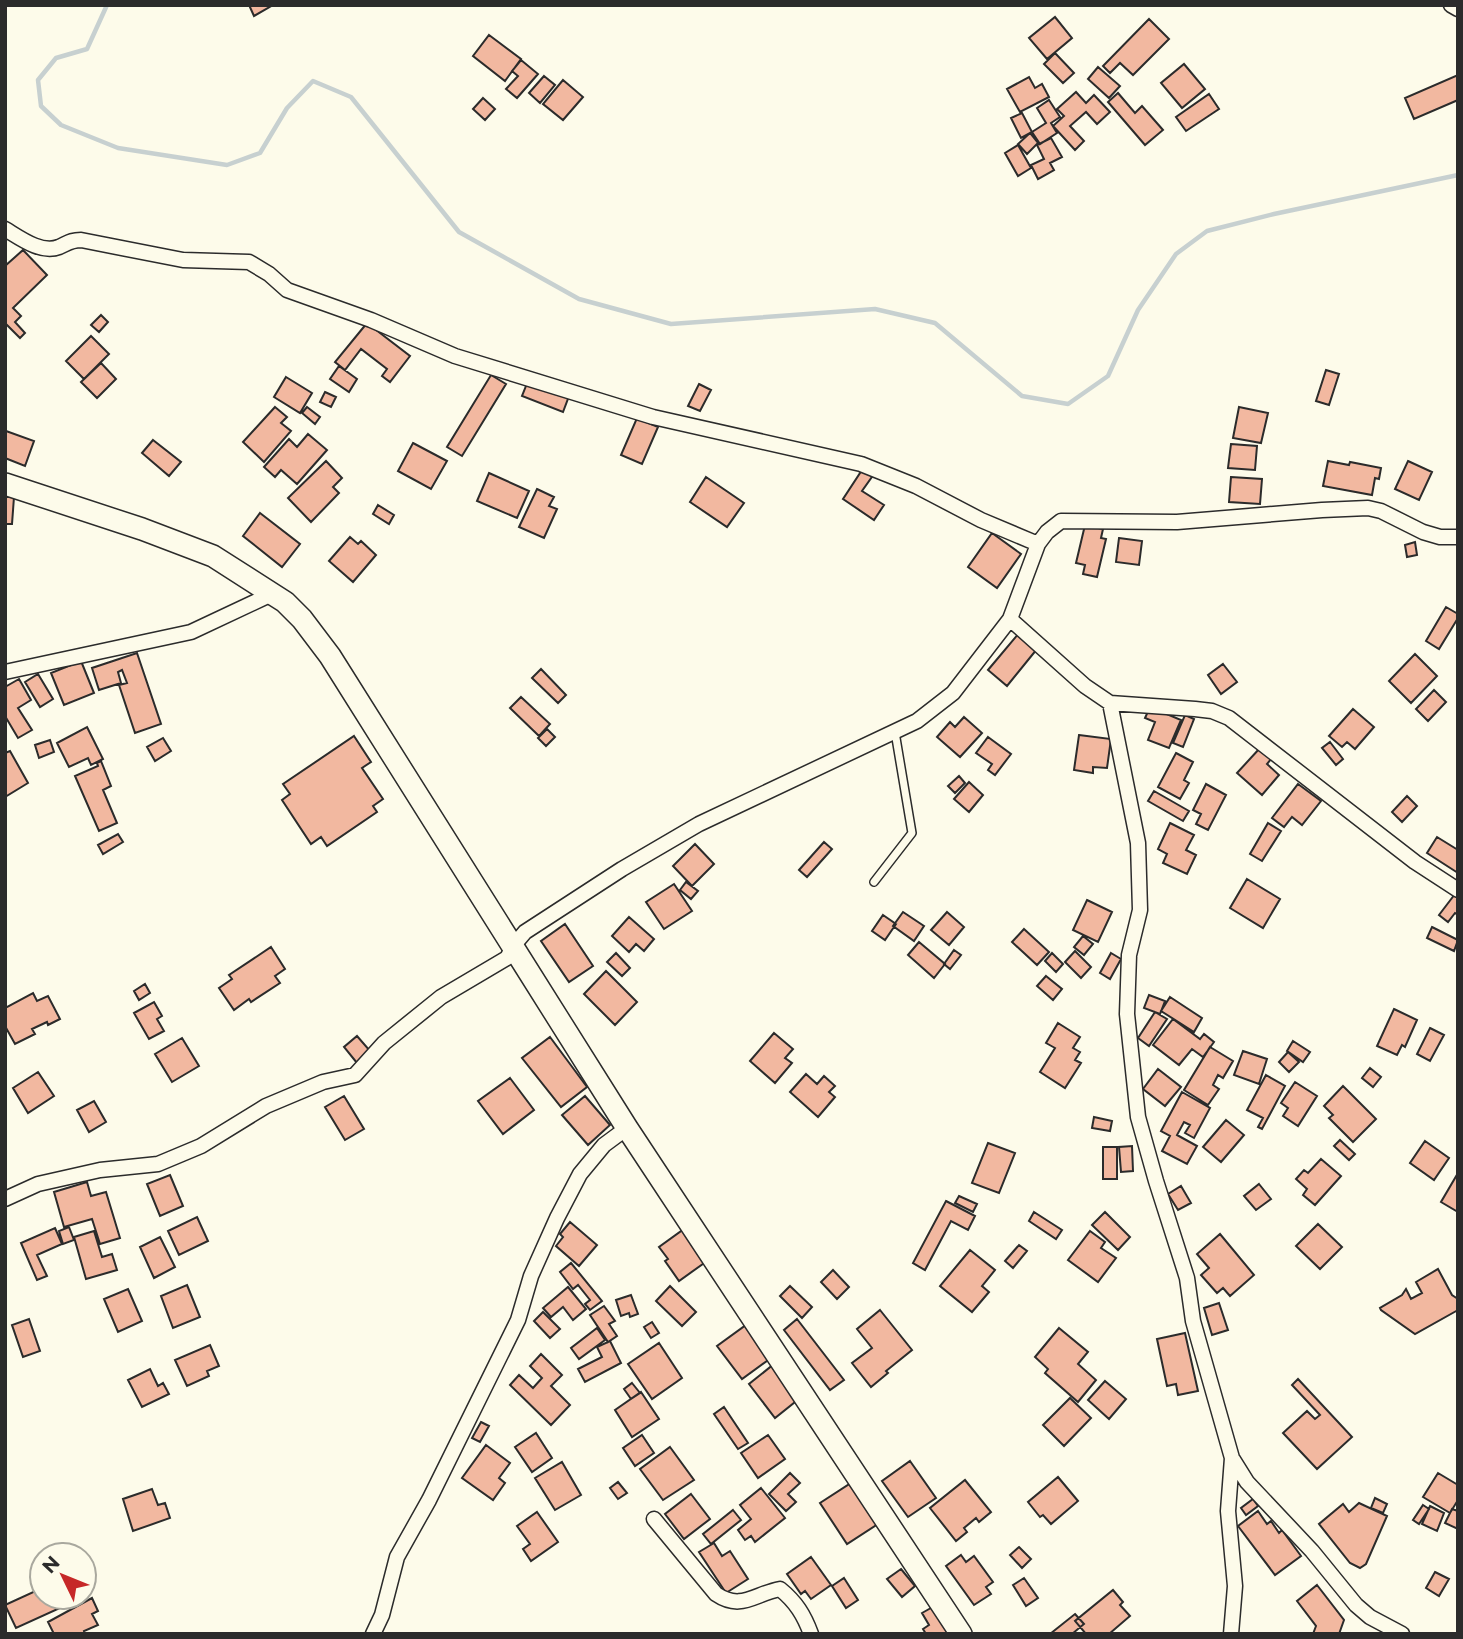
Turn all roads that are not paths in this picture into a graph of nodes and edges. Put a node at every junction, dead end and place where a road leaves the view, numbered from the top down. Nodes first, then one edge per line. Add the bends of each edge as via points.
1 (1451, 5) edge
2 (1458, 9) edge
3 (5, 229) edge
4 (5, 484) edge
5 (1458, 537) edge
6 (1038, 544) junction
7 (274, 593) junction
8 (1010, 619) junction
9 (5, 671) edge
10 (1110, 703) junction
11 (895, 732) junction
12 (874, 882) dead end
13 (1458, 890) edge
14 (514, 945) junction
15 (627, 1128) junction
16 (5, 1199) edge
17 (1232, 1458) junction
18 (653, 1519) dead end
19 (373, 1634) edge
20 (811, 1634) edge
21 (961, 1634) edge
22 (1231, 1634) edge
23 (1402, 1634) edge

1 - 2 street
3 - 6 street via 30,245 56,248 81,240 183,260 249,262 287,290 455,356 653,417 861,464
4 - 7 main road via 213,556
5 - 6 street via 1423,532 1381,511 1349,509 1177,522 1062,521
6 - 8 street
7 - 9 street via 191,632
7 - 14 main road via 302,619 330,656
8 - 10 street
8 - 11 street via 953,693
10 - 13 street via 1212,711 1229,718
10 - 17 street via 1138,843 1140,910 1129,955 1127,1014 1139,1117 1187,1278 1193,1321
11 - 12 lane via 912,833
11 - 14 street via 699,824 525,932
14 - 15 main road
14 - 16 street via 507,958 416,1016 355,1074 266,1106 201,1146 158,1164 100,1170 38,1184
15 - 19 street via 604,1145 580,1174 557,1218 531,1276 518,1320 397,1557
15 - 21 main road
17 - 22 street via 1228,1511 1235,1586
17 - 23 street via 1247,1482 1356,1605
18 - 20 street via 716,1594 740,1603 780,1589 804,1615

